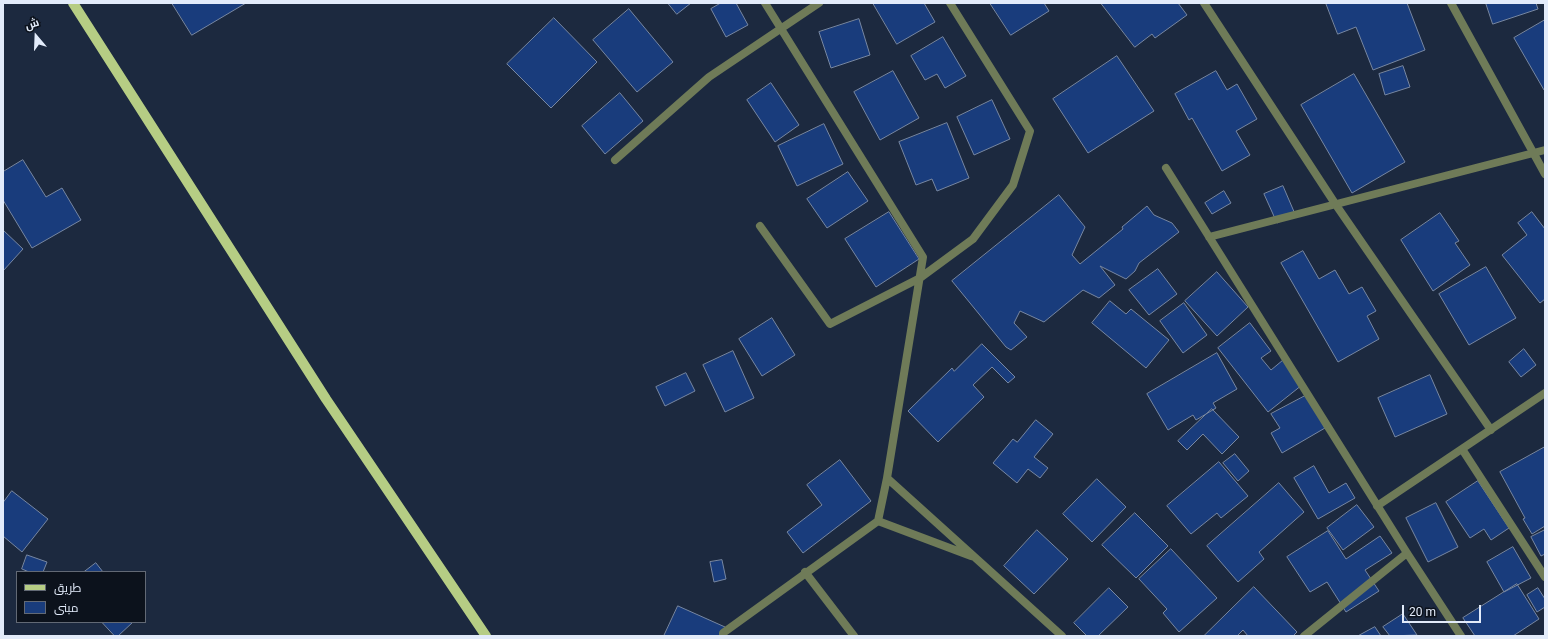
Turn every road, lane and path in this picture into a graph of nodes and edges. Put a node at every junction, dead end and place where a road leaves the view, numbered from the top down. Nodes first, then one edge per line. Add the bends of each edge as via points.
1 (73, 3) edge
2 (765, 3) edge
3 (819, 3) edge
4 (950, 3) edge
5 (1204, 3) edge
6 (1451, 3) edge
7 (782, 28) junction
8 (1545, 150) edge
9 (1533, 154) junction
10 (615, 160) dead end
11 (1166, 168) dead end
12 (1545, 174) edge
13 (1336, 205) junction
14 (760, 226) dead end
15 (1209, 237) junction
16 (920, 278) junction
17 (1545, 393) edge
18 (1491, 430) junction
19 (1462, 449) junction
20 (887, 478) junction
21 (1377, 506) junction
22 (878, 521) junction
23 (1407, 553) junction
24 (975, 557) junction
25 (805, 572) junction
26 (1545, 577) edge
27 (486, 636) edge
28 (723, 636) edge
29 (854, 636) edge
30 (1062, 636) edge
31 (1304, 636) edge
32 (1461, 636) edge

1 - 27 main road via 326,399
2 - 7 street
3 - 7 street
4 - 16 street via 1030,131 1013,185 973,238
5 - 13 street
6 - 9 street
7 - 10 street via 709,77
7 - 16 street via 923,258
8 - 9 street
9 - 12 street
9 - 13 street
11 - 15 street
13 - 15 street
13 - 18 street
14 - 16 street via 830,324
15 - 21 street
16 - 20 street
17 - 18 street
18 - 19 street
19 - 21 street
19 - 26 street
20 - 22 street
20 - 24 street
21 - 23 street
22 - 24 street
22 - 25 street
23 - 31 street
23 - 32 street
24 - 30 street
25 - 28 street via 723,632
25 - 29 street

